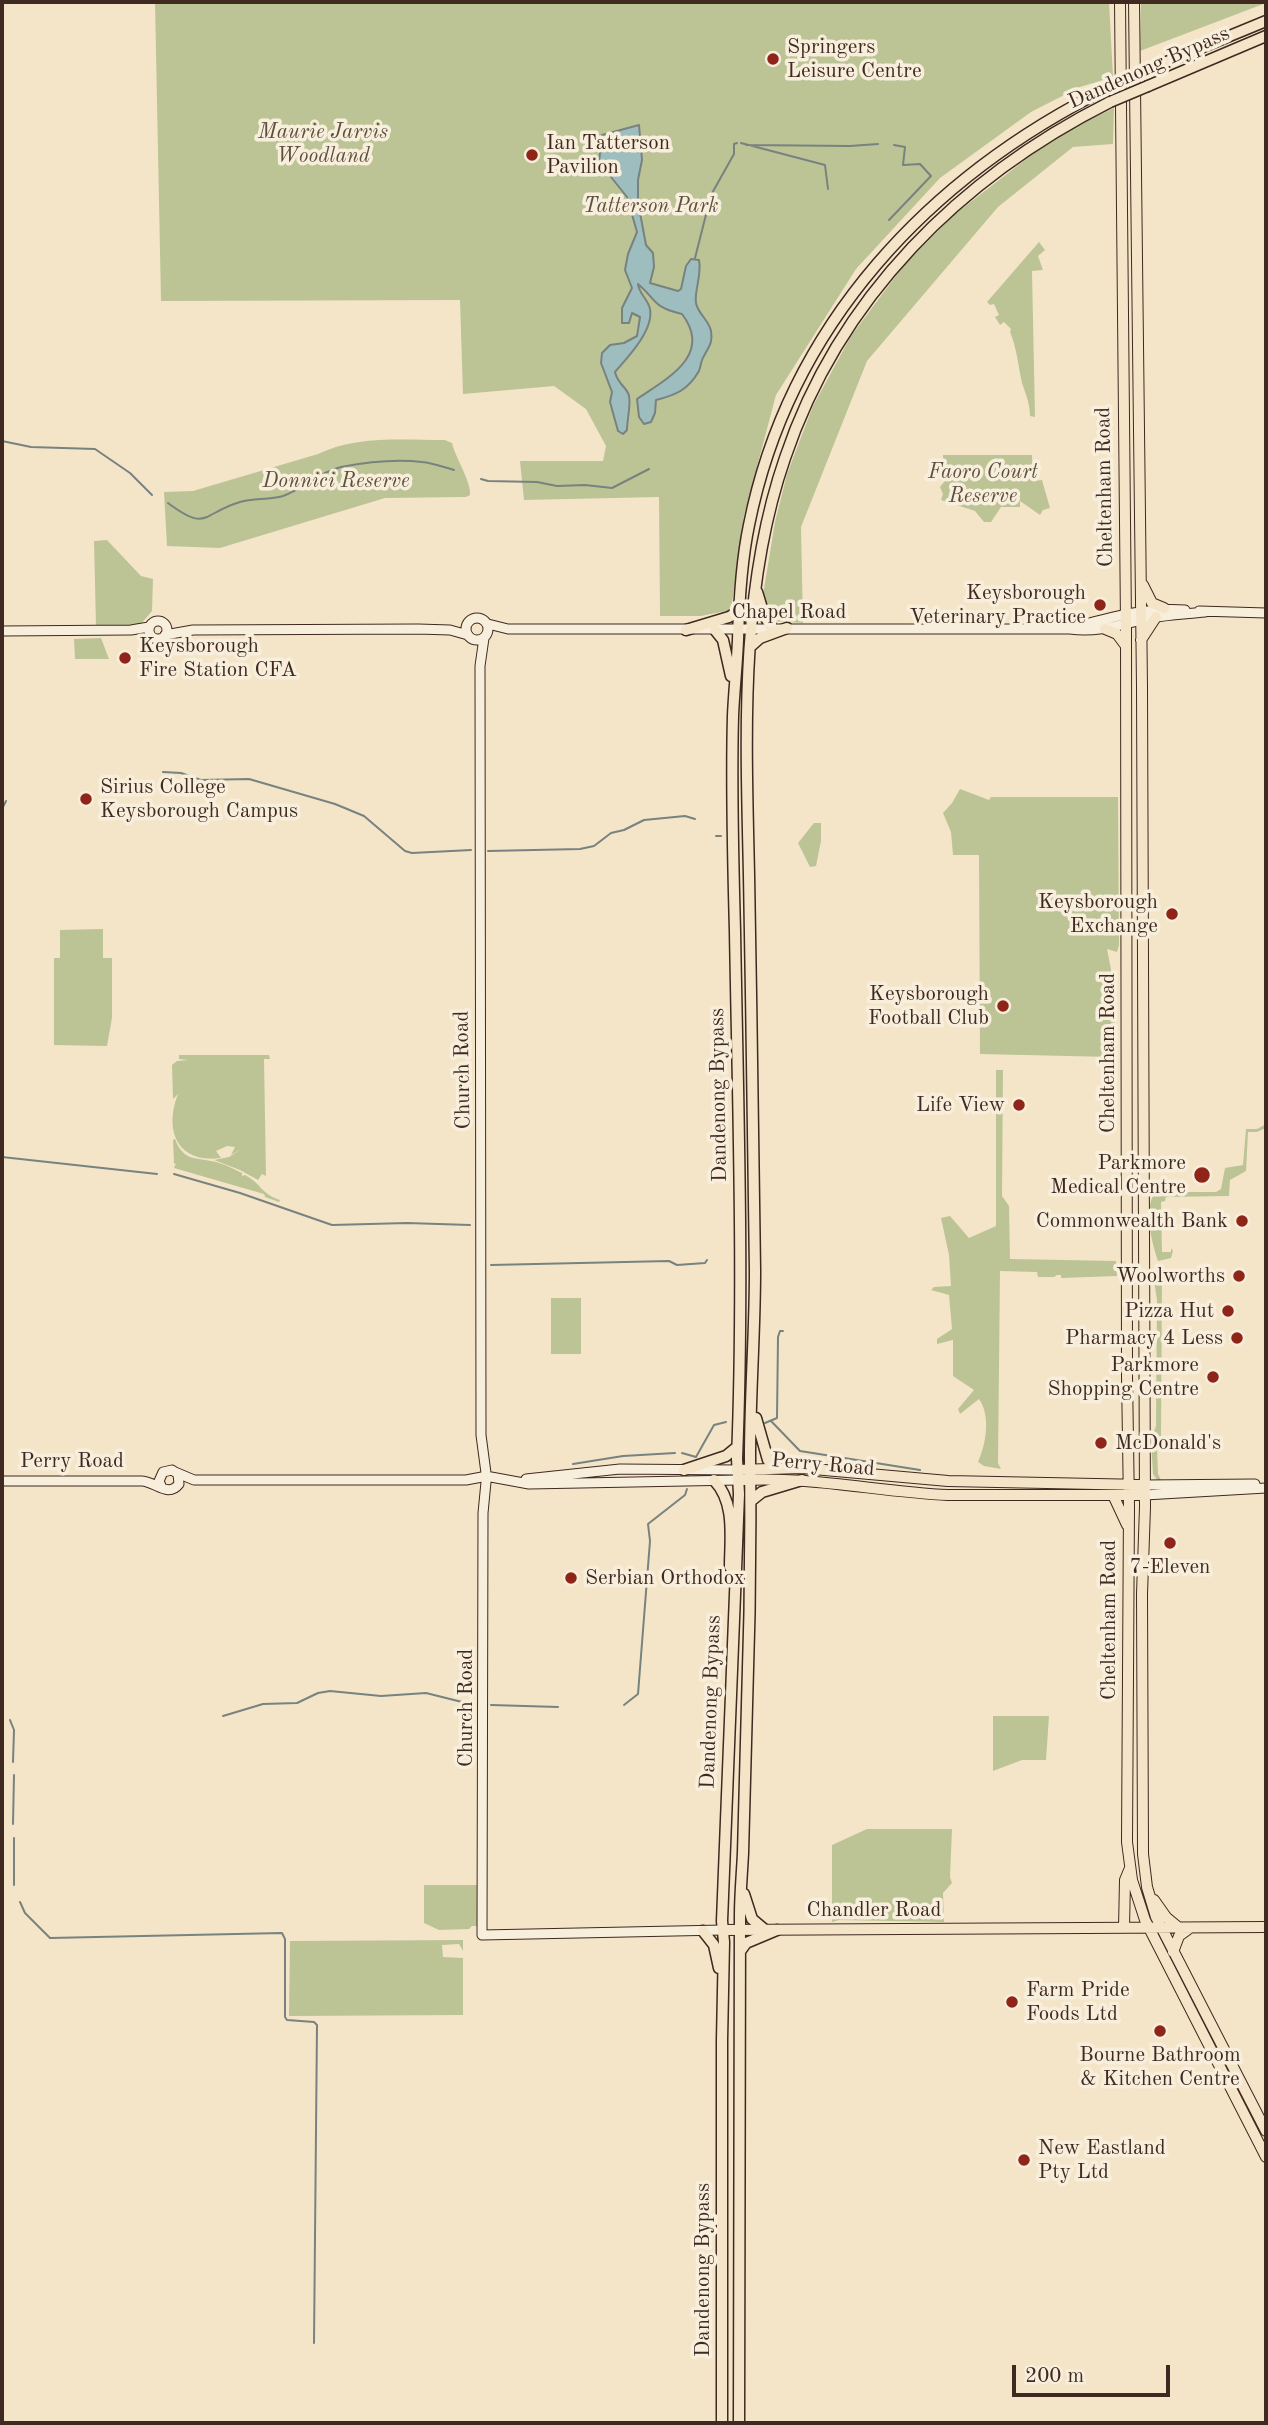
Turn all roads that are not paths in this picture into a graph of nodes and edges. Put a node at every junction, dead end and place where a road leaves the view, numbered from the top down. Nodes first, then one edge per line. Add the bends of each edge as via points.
1 (1120, 2) edge
2 (1135, 2) edge
3 (1266, 21) edge
4 (1266, 36) edge
5 (1140, 578) junction
6 (756, 586) junction
7 (1164, 608) junction
8 (738, 612) junction
9 (1205, 612) junction
10 (1266, 612) edge
11 (1140, 616) junction
12 (1156, 617) junction
13 (1126, 620) junction
14 (751, 628) junction
15 (772, 628) junction
16 (787, 628) junction
17 (686, 629) junction
18 (738, 629) junction
19 (1070, 629) junction
20 (1105, 629) junction
21 (165, 630) junction
22 (715, 630) junction
23 (2, 631) edge
24 (149, 631) junction
25 (486, 632) junction
26 (469, 633) junction
27 (1140, 642) junction
28 (751, 646) junction
29 (1126, 646) junction
30 (480, 666) junction
31 (734, 696) junction
32 (1127, 1000) junction
33 (1142, 1000) junction
34 (1128, 1065) junction
35 (1142, 1066) junction
36 (1127, 1268) junction
37 (1143, 1268) junction
38 (752, 1405) junction
39 (737, 1447) junction
40 (776, 1468) junction
41 (1128, 1468) junction
42 (684, 1470) junction
43 (163, 1472) junction
44 (175, 1472) junction
45 (751, 1474) junction
46 (738, 1475) junction
47 (486, 1477) junction
48 (2, 1480) edge
49 (194, 1480) junction
50 (714, 1480) junction
51 (802, 1480) junction
52 (142, 1481) junction
53 (514, 1481) junction
54 (1088, 1483) junction
55 (1266, 1486) edge
56 (177, 1487) junction
57 (162, 1488) junction
58 (1129, 1489) junction
59 (1145, 1490) junction
60 (1113, 1495) junction
61 (752, 1500) junction
62 (1129, 1528) junction
63 (733, 1622) junction
64 (1130, 1868) junction
65 (742, 1881) junction
66 (1147, 1887) junction
67 (1266, 1927) edge
68 (1124, 1928) junction
69 (1149, 1928) junction
70 (1161, 1928) junction
71 (1179, 1928) junction
72 (1190, 1928) junction
73 (741, 1929) junction
74 (723, 1930) junction
75 (765, 1930) junction
76 (777, 1930) junction
77 (703, 1931) junction
78 (482, 1935) joint
79 (741, 1950) junction
80 (1173, 1952) junction
81 (724, 2003) junction
82 (1266, 2133) edge
83 (1265, 2155) edge
84 (722, 2423) edge
85 (739, 2423) edge

1 - 13 main road, Cheltenham Road
2 - 5 main road, Cheltenham Road
3 - 8 highway, Dandenong Bypass, bridge via 1068,108 1018,138 959,183 893,244 845,303 802,374 769,450 748,530
4 - 6 highway, Dandenong Bypass, bridge via 1110,102 1046,137 983,181 922,235 871,294 832,352 799,418 773,496
5 - 7 main road via 1152,603
5 - 11 main road, Cheltenham Road
6 - 14 highway, Dandenong Bypass
6 - 15 highway
7 - 9 main road
7 - 11 main road
8 - 17 highway
8 - 18 highway, Dandenong Bypass
9 - 10 main road
9 - 12 main road
11 - 12 main road
11 - 13 main road
11 - 27 main road, Cheltenham Road
12 - 27 main road
13 - 19 main road, Chapel Road
13 - 20 main road, Chapel Road
13 - 29 main road, Cheltenham Road
14 - 15 main road, Chapel Road
14 - 18 main road, Chapel Road
14 - 28 highway, Dandenong Bypass
15 - 16 main road, Chapel Road
16 - 19 main road, Chapel Road
16 - 28 highway
17 - 22 main road, Chapel Road
17 - 25 main road, Chapel Road
18 - 22 main road, Chapel Road
18 - 31 highway, Dandenong Bypass
19 - 20 main road, Chapel Road
20 - 29 main road via 1118,634
21 - 24 main road via 157,639
21 - 24 main road via 157,621
21 - 26 main road
22 - 31 highway via 723,640
23 - 24 main road
25 - 26 main road
25 - 26 main road via 482,619 477,618 471,620
25 - 30 main road, Church Road
26 - 30 main road, Church Road
27 - 33 main road, Cheltenham Road
28 - 38 highway, Dandenong Bypass via 747,752 755,1261
29 - 32 main road, Cheltenham Road
30 - 47 main road, Church Road via 481,1435
31 - 39 highway, Dandenong Bypass via 740,1218
32 - 33 main road
32 - 34 main road, Cheltenham Road
33 - 35 main road, Cheltenham Road
34 - 35 main road
34 - 36 main road, Cheltenham Road
35 - 37 main road, Cheltenham Road
36 - 37 main road
36 - 41 main road, Cheltenham Road
37 - 59 main road, Cheltenham Road
38 - 40 highway via 765,1454
38 - 45 highway, Dandenong Bypass
39 - 42 highway via 726,1456
39 - 46 highway, Dandenong Bypass
40 - 45 main road, Perry Road
40 - 54 main road, Perry Road via 924,1480
41 - 54 main road via 1118,1476
41 - 58 main road, Cheltenham Road
42 - 46 main road, Perry Road
42 - 53 main road, Perry Road via 620,1469
43 - 44 main road
43 - 52 main road, Perry Road
43 - 57 main road via 159,1478
44 - 49 main road, Perry Road
44 - 56 main road via 180,1477
45 - 46 main road, Perry Road
45 - 51 main road, Perry Road
45 - 61 highway, Dandenong Bypass
46 - 50 main road, Perry Road
46 - 63 highway, Dandenong Bypass
47 - 49 main road, Perry Road
47 - 53 main road, Perry Road
47 - 78 main road, Church Road
48 - 52 main road, Perry Road
49 - 56 main road, Perry Road
50 - 53 main road, Perry Road
50 - 63 highway via 729,1511
51 - 60 main road, Perry Road via 931,1495
51 - 61 highway via 762,1492
52 - 57 main road, Perry Road
54 - 58 main road, Perry Road
55 - 59 main road
56 - 57 main road
58 - 59 main road
58 - 60 main road, Perry Road
58 - 62 main road, Cheltenham Road
59 - 66 main road, Cheltenham Road via 1142,1818
60 - 62 main road
61 - 65 highway, Dandenong Bypass
62 - 64 main road, Cheltenham Road
63 - 74 highway, Dandenong Bypass
64 - 68 main road via 1125,1880
64 - 69 main road, Cheltenham Road
65 - 73 highway, Dandenong Bypass
65 - 75 highway via 752,1919
66 - 70 main road, Cheltenham Road
66 - 71 main road via 1163,1914
67 - 72 main road, Chandler Road
68 - 69 main road, Chandler Road
68 - 76 main road, Chandler Road
69 - 70 main road, Chandler Road
69 - 83 main road, Cheltenham Road
70 - 71 main road, Chandler Road
70 - 80 main road, Cheltenham Road
71 - 72 main road, Chandler Road
72 - 80 main road via 1179,1936
73 - 74 main road, Chandler Road
73 - 75 main road, Chandler Road
73 - 79 highway, Dandenong Bypass
74 - 77 main road, Chandler Road
74 - 81 highway, Dandenong Bypass
75 - 76 main road, Chandler Road
76 - 79 highway via 746,1943
77 - 78 main road, Chandler Road
77 - 81 highway via 716,1950
79 - 85 highway, Dandenong Bypass
80 - 82 main road, Cheltenham Road
81 - 84 highway, Dandenong Bypass
82 - 83 main road

